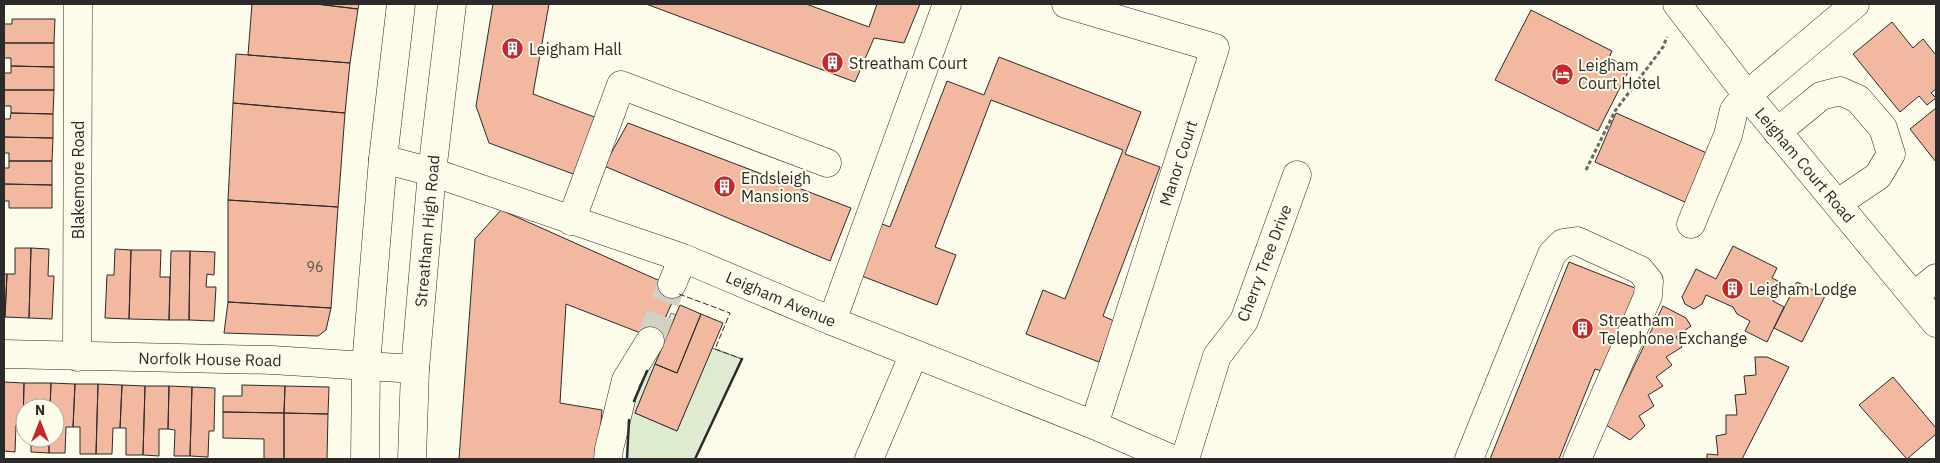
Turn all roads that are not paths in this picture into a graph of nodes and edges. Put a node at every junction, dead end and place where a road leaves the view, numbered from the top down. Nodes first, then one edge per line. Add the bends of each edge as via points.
1 (78, 4) edge
2 (402, 4) edge
3 (452, 4) edge
4 (947, 4) edge
5 (1066, 4) edge
6 (1677, 4) edge
7 (1855, 4) edge
8 (1747, 95) junction
9 (1777, 132) junction
10 (383, 159) junction
11 (827, 163) dead end
12 (432, 172) junction
13 (1297, 175) dead end
14 (1838, 203) junction
15 (571, 221) junction
16 (1691, 224) dead end
17 (683, 258) junction
18 (1936, 278) edge
19 (672, 284) tunnel mouth
20 (1914, 296) junction
21 (832, 321) junction
22 (1936, 323) edge
23 (650, 341) tunnel mouth
24 (4, 354) edge
25 (914, 354) junction
26 (77, 357) junction
27 (366, 365) junction
28 (415, 369) junction
29 (1094, 425) junction
30 (365, 459) edge
31 (412, 459) edge
32 (608, 459) edge
33 (868, 459) edge
34 (1172, 459) edge
35 (1185, 459) edge
36 (1469, 459) edge
37 (1577, 459) edge

1 - 26 main road, Blakemore Road
2 - 10 main road
3 - 12 main road, Streatham High Road
4 - 21 main road
5 - 29 main road, Manor Court via 1215,48
6 - 8 main road, Leigham Court Road
7 - 8 main road
8 - 9 main road, Leigham Court Road
8 - 16 main road via 1734,110 1728,135
9 - 14 main road, Leigham Court Road
9 - 14 main road via 1821,96 1840,91 1858,99 1877,121 1883,128 1891,154 1878,176
10 - 12 main road, Leigham Avenue
10 - 27 main road
11 - 15 main road via 621,85
12 - 15 main road, Leigham Avenue
12 - 28 main road, Streatham High Road
13 - 35 main road, Cherry Tree Drive via 1244,321 1217,356
14 - 20 main road, Leigham Court Road
15 - 17 main road, Leigham Avenue
17 - 19 main road
17 - 21 main road, Leigham Avenue
18 - 20 main road
20 - 22 main road, Leigham Court Road
21 - 25 main road, Leigham Avenue
23 - 32 main road via 626,380
24 - 26 main road, Norfolk House Road
25 - 29 main road, Leigham Avenue
25 - 33 main road
26 - 27 main road, Norfolk House Road
27 - 28 main road, Norfolk House Road
27 - 30 main road
28 - 31 main road, Streatham High Road
29 - 34 main road, Leigham Avenue
36 - 37 main road via 1552,254 1563,243 1577,241 1640,270 1649,281 1648,296

